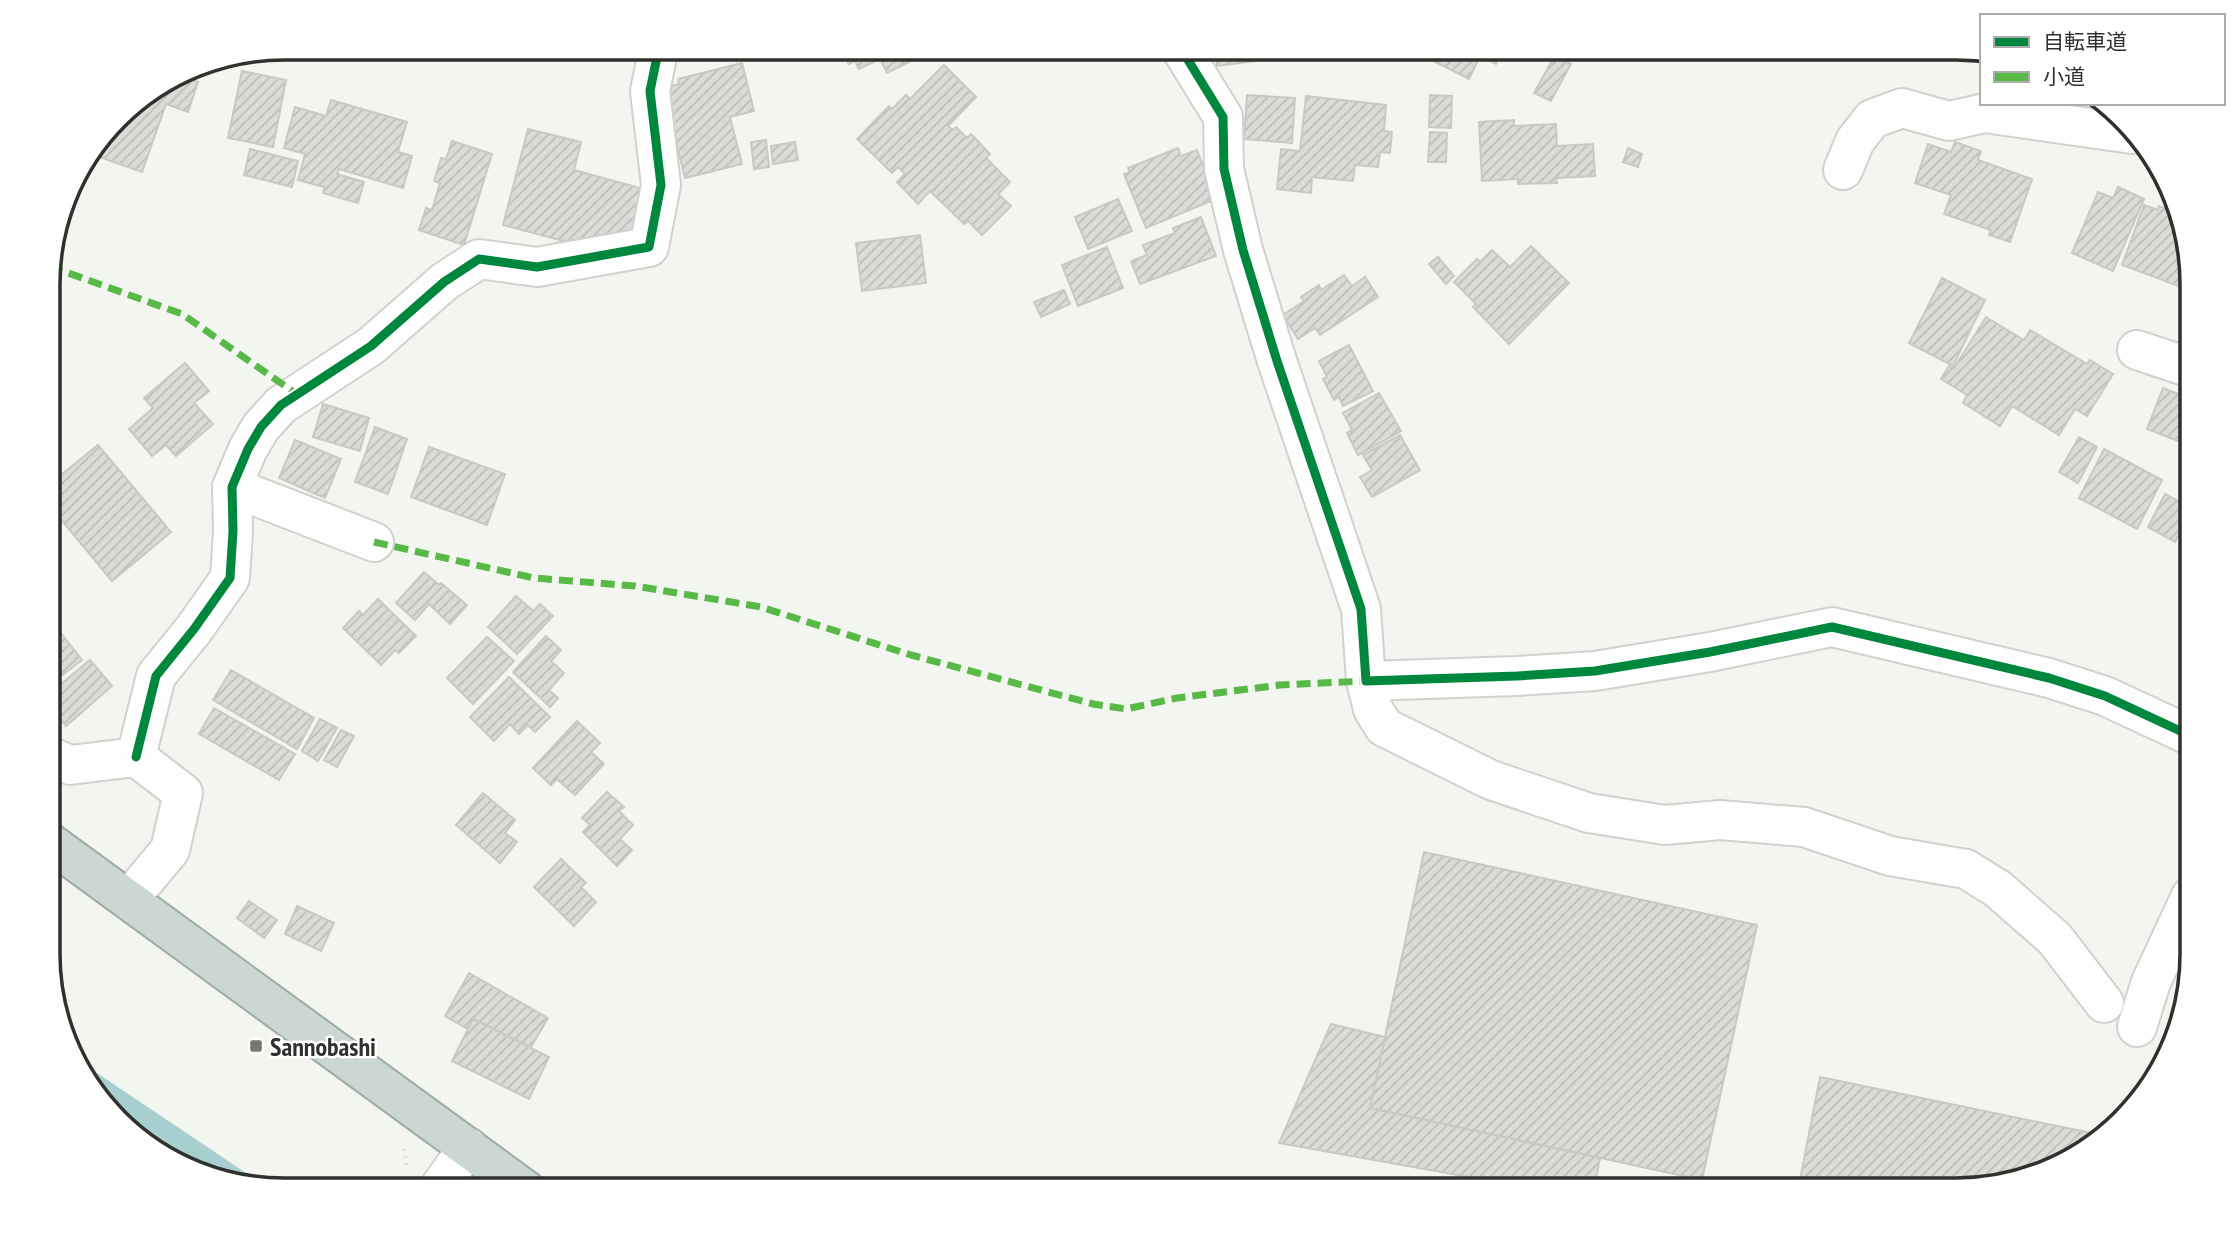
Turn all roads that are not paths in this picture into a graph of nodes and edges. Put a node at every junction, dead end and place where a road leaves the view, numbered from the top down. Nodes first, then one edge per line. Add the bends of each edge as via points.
1 (656, 60) edge
2 (1188, 60) edge
3 (2121, 132) edge
4 (1843, 170) dead end
5 (2137, 350) dead end
6 (2179, 364) edge
7 (232, 487) junction
8 (374, 542) dead end
9 (1366, 681) junction
10 (2179, 730) edge
11 (136, 757) junction
12 (60, 761) edge
13 (60, 850) edge
14 (128, 899) junction
15 (2179, 922) edge
16 (2104, 1003) dead end
17 (2137, 1027) dead end
18 (468, 1147) junction
19 (446, 1179) edge
20 (511, 1179) edge

1 - 7 street via 650,91 661,185 649,247 537,267 479,260 444,282 371,346 281,405 261,427
2 - 9 street via 1223,117 1224,169 1243,250 1361,609
3 - 4 street via 1986,113 1950,121 1902,107 1872,119 1855,141
5 - 6 street
7 - 8 street
7 - 11 street via 230,578 156,676
9 - 10 street via 1595,671 1832,628 2049,678 2105,696
9 - 16 street via 1373,709 1384,727 1491,780 1589,813 1665,825 1720,820 1804,827 1890,856 1966,869 2055,939
11 - 12 street via 70,765
11 - 14 street via 183,793 170,850
13 - 14 highway
14 - 18 highway
15 - 17 street via 2151,982
18 - 19 street
18 - 20 highway

